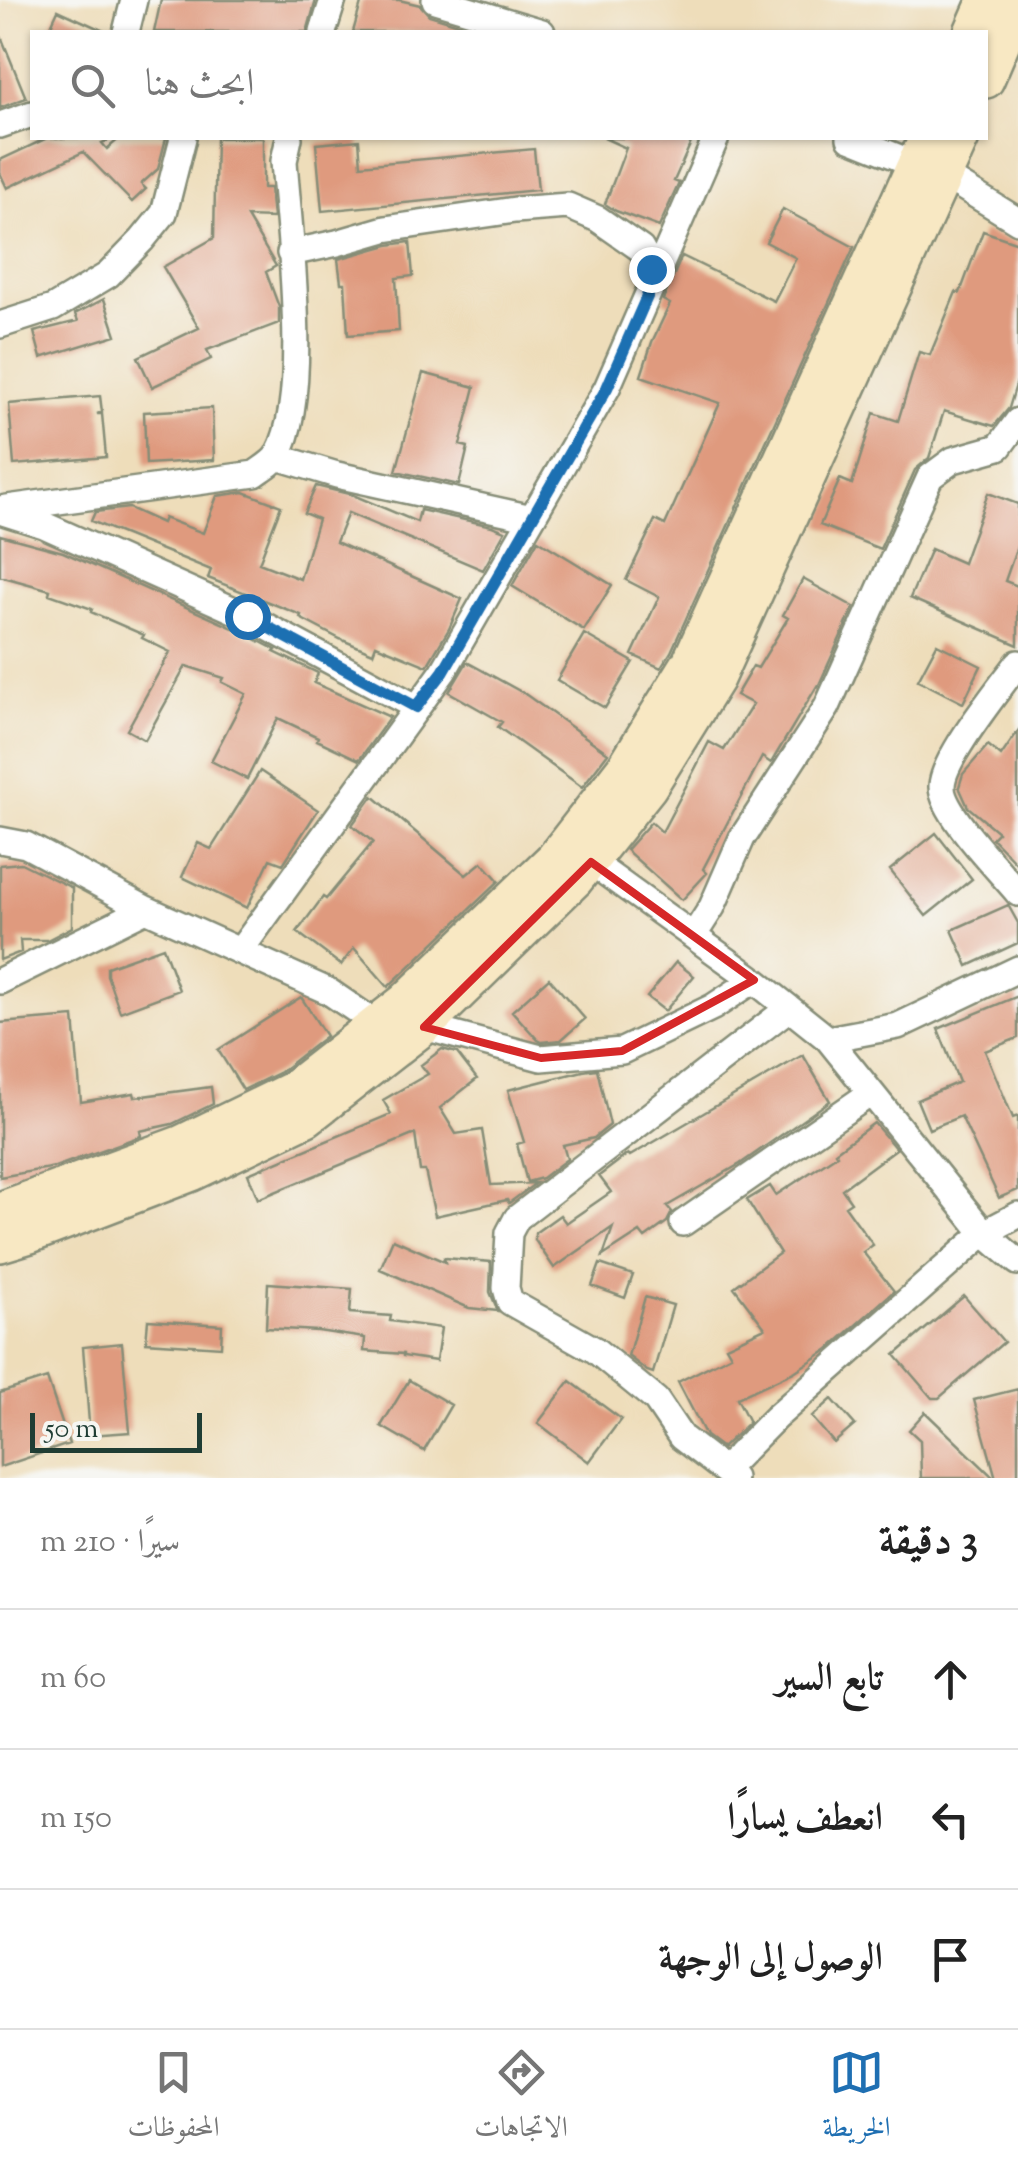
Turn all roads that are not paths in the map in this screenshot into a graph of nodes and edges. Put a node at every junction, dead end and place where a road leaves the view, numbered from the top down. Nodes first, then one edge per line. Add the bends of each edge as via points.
1 (134, 0) edge
2 (333, 0) edge
3 (435, 0) edge
4 (986, 0) edge
5 (1018, 5) edge
6 (126, 30) edge
7 (324, 30) edge
8 (535, 30) edge
9 (973, 30) edge
10 (988, 75) edge
11 (30, 115) edge
12 (0, 125) edge
13 (183, 140) edge
14 (290, 140) edge
15 (715, 140) edge
16 (858, 140) edge
17 (958, 140) edge
18 (929, 159) edge
19 (1018, 221) edge
20 (290, 253) junction
21 (656, 276) junction
22 (0, 325) edge
23 (1018, 421) edge
24 (277, 457) junction
25 (0, 510) edge
26 (532, 518) junction
27 (1018, 664) edge
28 (416, 707) junction
29 (0, 840) edge
30 (590, 862) junction
31 (1018, 893) edge
32 (146, 909) junction
33 (694, 936) junction
34 (240, 951) junction
35 (1018, 969) edge
36 (754, 980) junction
37 (0, 981) edge
38 (788, 1008) junction
39 (378, 1025) junction
40 (424, 1027) junction
41 (828, 1039) junction
42 (871, 1093) junction
43 (0, 1210) edge
44 (1018, 1214) edge
45 (683, 1223) dead end
46 (984, 1233) junction
47 (0, 1244) edge
48 (1018, 1262) edge
49 (729, 1474) edge

1 - 6 street
2 - 7 street
3 - 8 street
4 - 9 main road
5 - 10 main road
11 - 12 street
13 - 22 street via 164,213 108,275 53,308
14 - 20 street via 284,162
15 - 21 street
16 - 18 street
17 - 18 main road
18 - 19 street
18 - 30 main road via 716,679 650,787
18 - 39 main road via 690,662 626,768 554,858
20 - 21 street via 386,228 568,206 641,249
20 - 24 street via 295,378
21 - 26 street via 607,388
23 - 33 street via 999,446 953,460 930,477 827,706 742,838
24 - 25 street via 255,474
24 - 26 street
25 - 28 street via 247,616
26 - 28 street
27 - 31 street via 949,762 942,788 950,812
28 - 34 street
29 - 32 street via 26,845
30 - 33 street
30 - 40 main road
32 - 34 street
32 - 37 street
33 - 36 street
34 - 39 street via 328,991
35 - 41 street via 898,1026
36 - 38 street
36 - 40 street via 713,1008 622,1051 541,1058
38 - 41 street
38 - 49 street via 517,1218 508,1234 510,1302 595,1350 656,1400 681,1438
39 - 43 main road via 275,1098 180,1144
40 - 47 main road via 307,1118 192,1173
41 - 42 street
42 - 45 street
42 - 46 street
44 - 46 street
46 - 48 street
46 - 49 street via 775,1418

